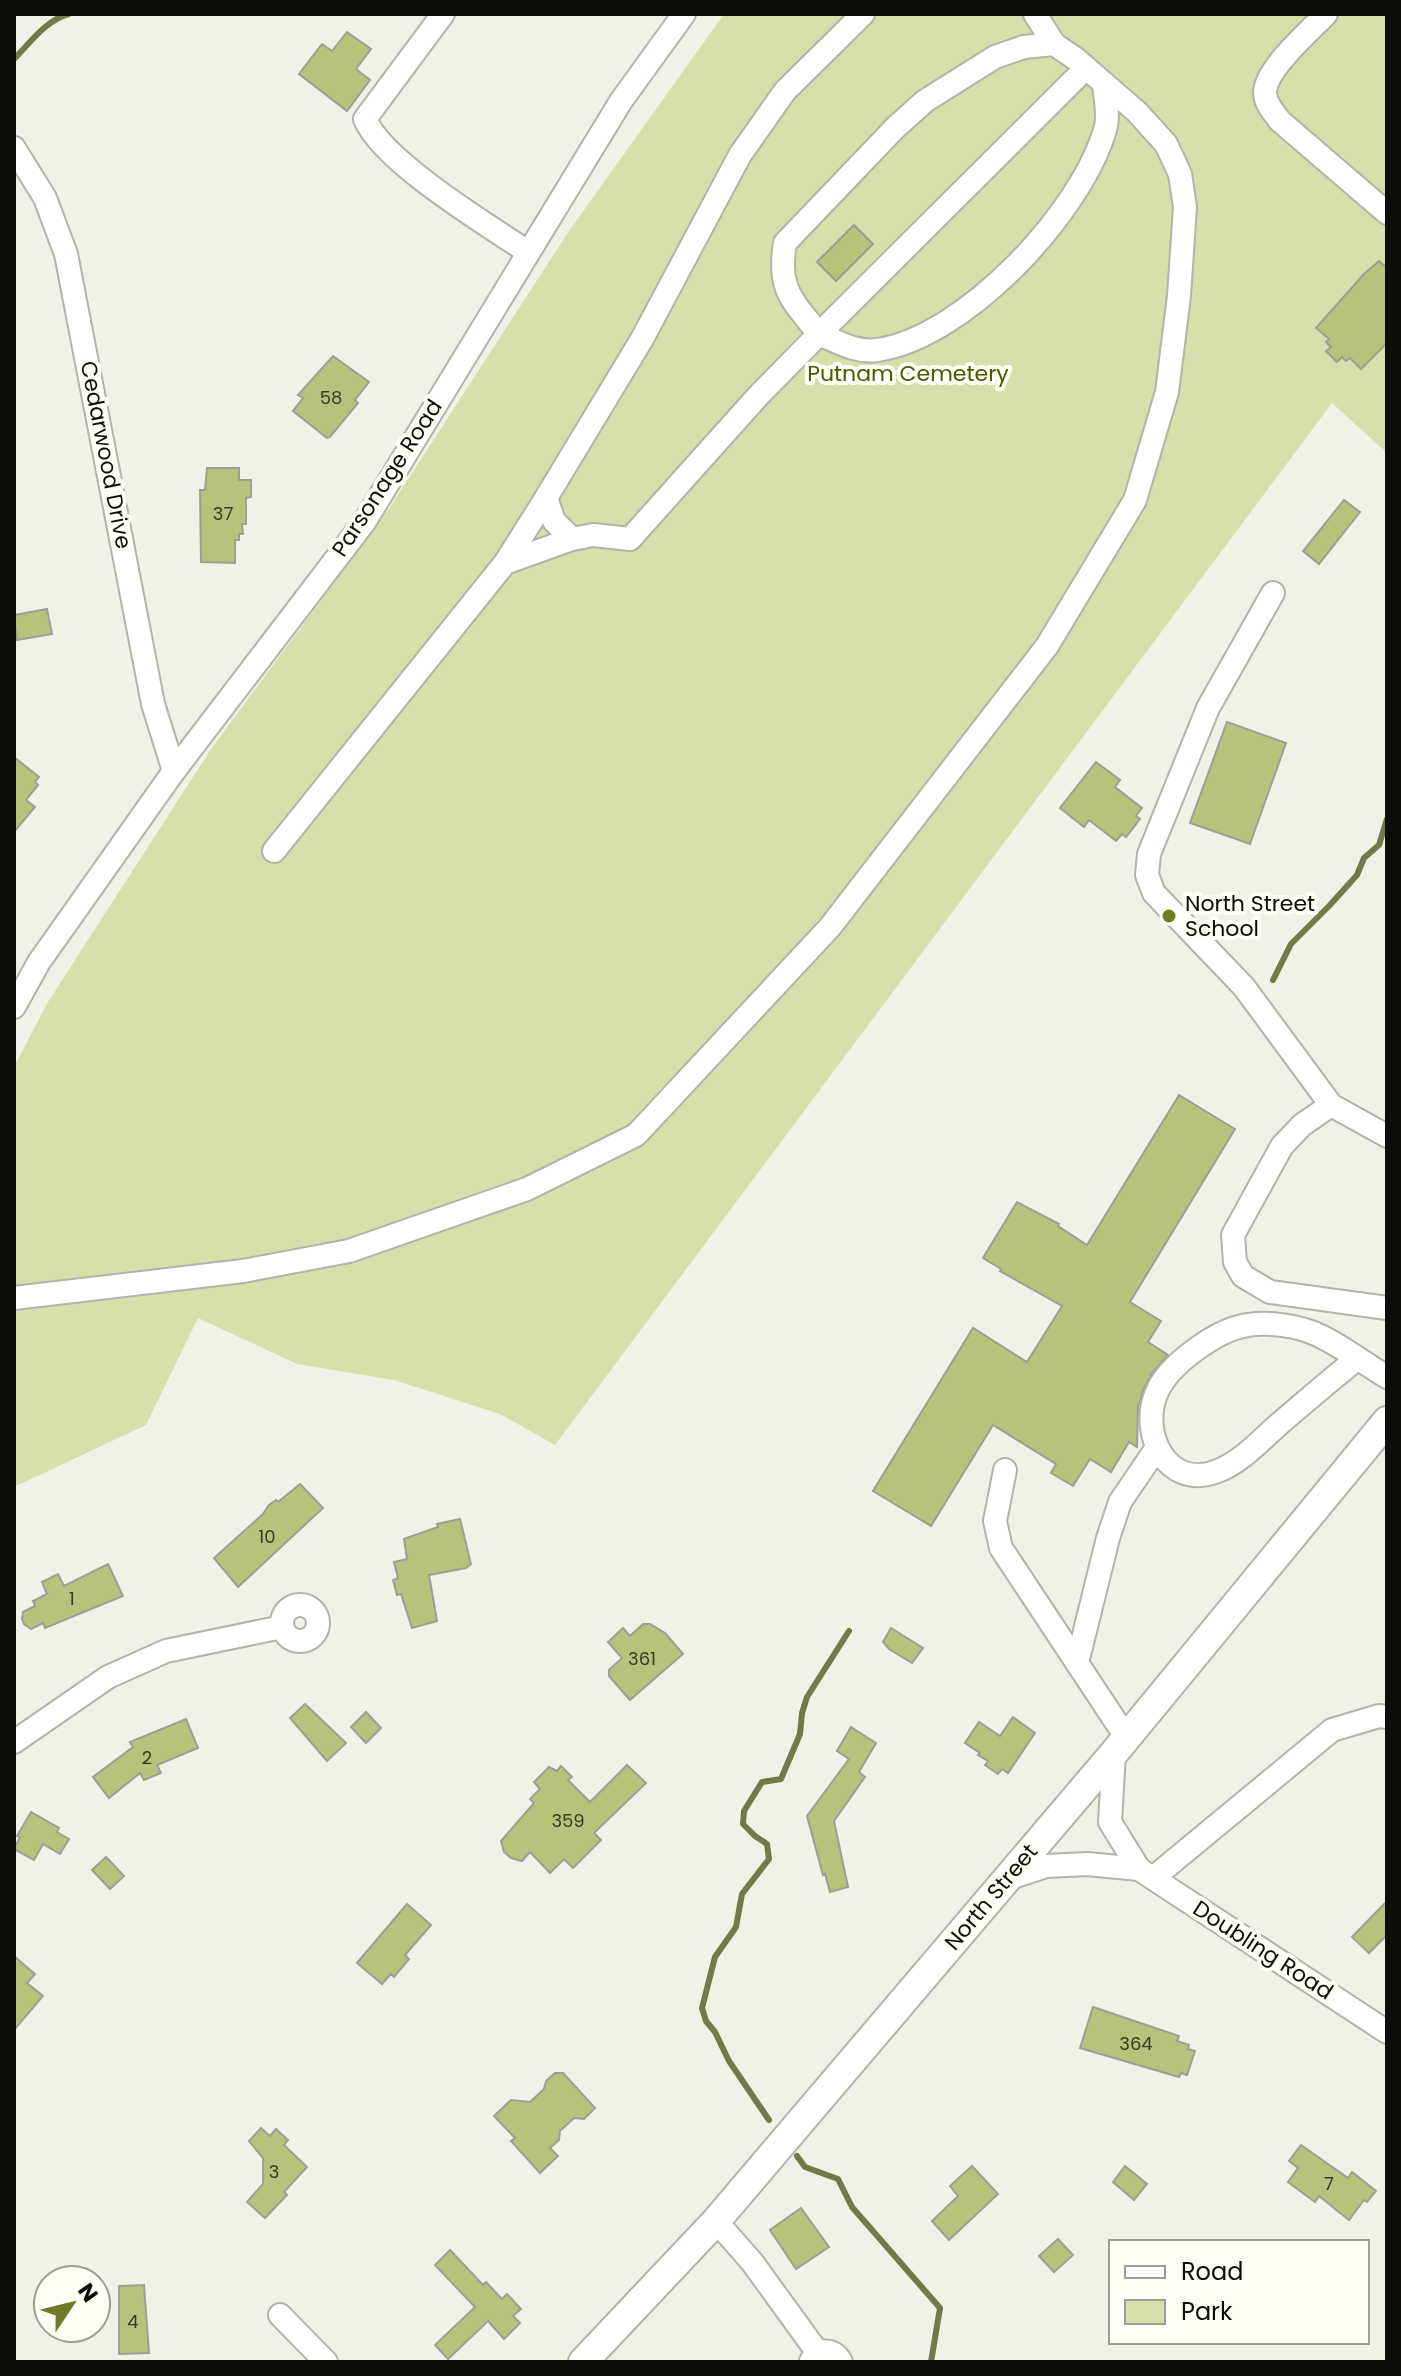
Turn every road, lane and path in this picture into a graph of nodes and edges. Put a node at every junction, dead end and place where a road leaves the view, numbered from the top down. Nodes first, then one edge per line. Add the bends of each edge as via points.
1 (443, 14) edge
2 (684, 14) edge
3 (863, 14) edge
4 (1035, 14) edge
5 (1326, 14) edge
6 (1054, 44) junction
7 (1086, 68) junction
8 (1104, 84) junction
9 (14, 148) edge
10 (1387, 213) edge
11 (528, 252) junction
12 (819, 334) junction
13 (546, 498) junction
14 (572, 539) junction
15 (505, 563) junction
16 (1273, 593) dead end
17 (174, 771) junction
18 (274, 851) dead end
19 (14, 1007) edge
20 (1331, 1105) junction
21 (1387, 1136) edge
22 (14, 1298) edge
23 (1387, 1308) edge
24 (1357, 1359) junction
25 (1387, 1377) edge
26 (1382, 1436) edge
27 (1156, 1449) junction
28 (1005, 1470) dead end
29 (282, 1627) dead end
30 (1077, 1663) junction
31 (1387, 1717) edge
32 (14, 1742) edge
33 (1120, 1745) junction
34 (1146, 1873) junction
35 (1007, 1879) junction
36 (1387, 2032) edge
37 (716, 2221) junction
38 (280, 2315) dead end
39 (814, 2357) edge
40 (326, 2362) edge
41 (583, 2362) edge
42 (841, 2362) edge

1 - 11 street via 365,119 371,134 437,191
2 - 11 street, Parsonage Road via 621,101
3 - 13 street via 785,91 740,155 642,339
4 - 6 street
5 - 10 street via 1270,74 1265,93 1280,121
6 - 7 street
6 - 12 street via 995,57 925,101 785,243 785,285
7 - 8 street
7 - 12 street
8 - 12 street via 1107,123 1080,185 1024,258 985,293 940,326 877,350 857,350
8 - 22 street via 1166,144 1180,174 1185,207 1167,392 1135,500 1047,646 830,927 636,1135 527,1189 349,1251 243,1271
9 - 17 street, Cedarwood Drive via 45,198 66,254 153,704
11 - 17 street, Parsonage Road via 365,521
12 - 14 street via 630,539
13 - 14 street via 554,521
13 - 15 street
14 - 15 street
15 - 18 street
16 - 20 street via 1208,708 1149,854 1147,875 1154,893 1244,987
17 - 19 street, Parsonage Road via 39,962
20 - 21 street
20 - 23 street via 1282,1146 1233,1235 1235,1262 1243,1276 1270,1292
24 - 25 street
24 - 27 street via 1238,1460 1214,1473 1189,1476 1172,1468
24 - 27 street via 1310,1331 1280,1326 1247,1325 1209,1340 1184,1357 1157,1392 1151,1427
26 - 33 main road, North Street
27 - 30 street via 1120,1502
28 - 30 street via 995,1521 1001,1548
29 - 32 street via 166,1651 108,1677
30 - 33 street
31 - 34 street via 1332,1730
33 - 34 street, Doubling Road via 1110,1822
33 - 35 main road, North Street
34 - 35 street, Doubling Road via 1087,1864 1046,1866
34 - 36 street, Doubling Road
35 - 37 main road, North Street
37 - 39 street via 752,2262
37 - 41 main road, North Street
38 - 40 street
39 - 42 street via 834,2353

